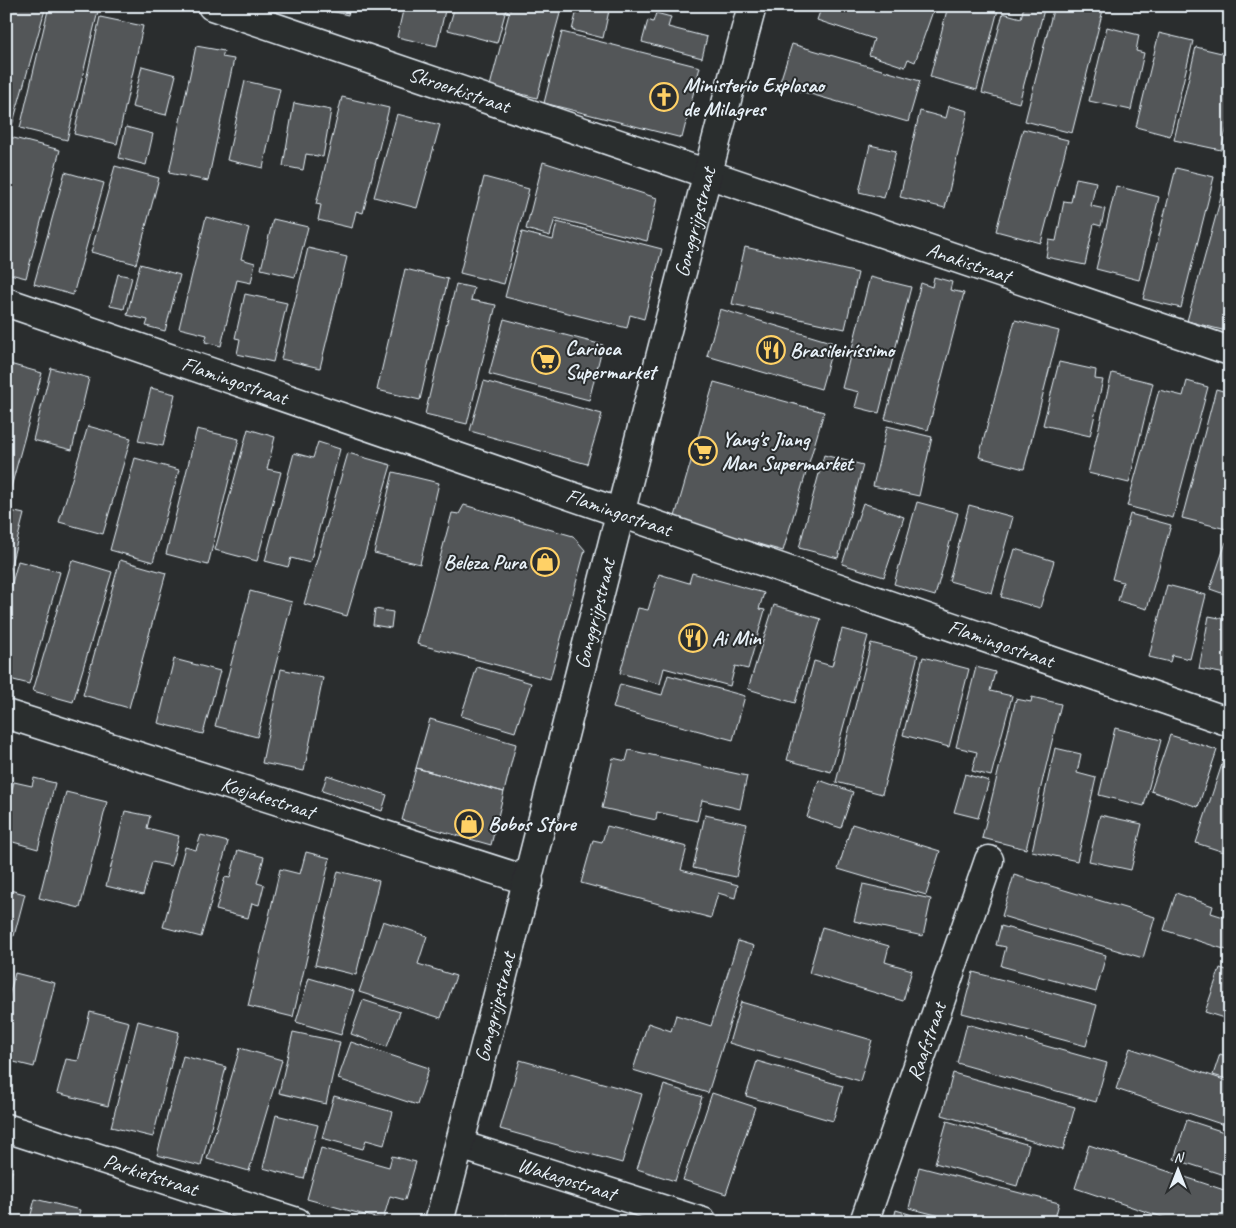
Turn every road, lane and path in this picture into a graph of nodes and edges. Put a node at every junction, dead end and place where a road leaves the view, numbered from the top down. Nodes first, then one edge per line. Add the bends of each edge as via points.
1 (212, 6) edge
2 (752, 6) edge
3 (707, 174) junction
4 (6, 302) edge
5 (1230, 351) edge
6 (620, 513) junction
7 (6, 714) edge
8 (1230, 722) edge
9 (989, 860) dead end
10 (529, 881) junction
11 (6, 1128) edge
12 (460, 1145) junction
13 (297, 1222) edge
14 (439, 1222) edge
15 (703, 1222) edge
16 (864, 1222) edge

1 - 3 street, Skroerkistraat
2 - 3 street, Gonggrijpstraat
3 - 5 street, Anakistraat
3 - 6 street, Gonggrijpstraat
4 - 6 street, Flamingostraat
6 - 8 street, Flamingostraat
6 - 10 street, Gonggrijpstraat
7 - 10 street, Koejakestraat
9 - 16 street, Raafstraat
10 - 12 street, Gonggrijpstraat
11 - 13 street, Parkietstraat
12 - 14 street, Gonggrijpstraat
12 - 15 street, Wakagostraat

